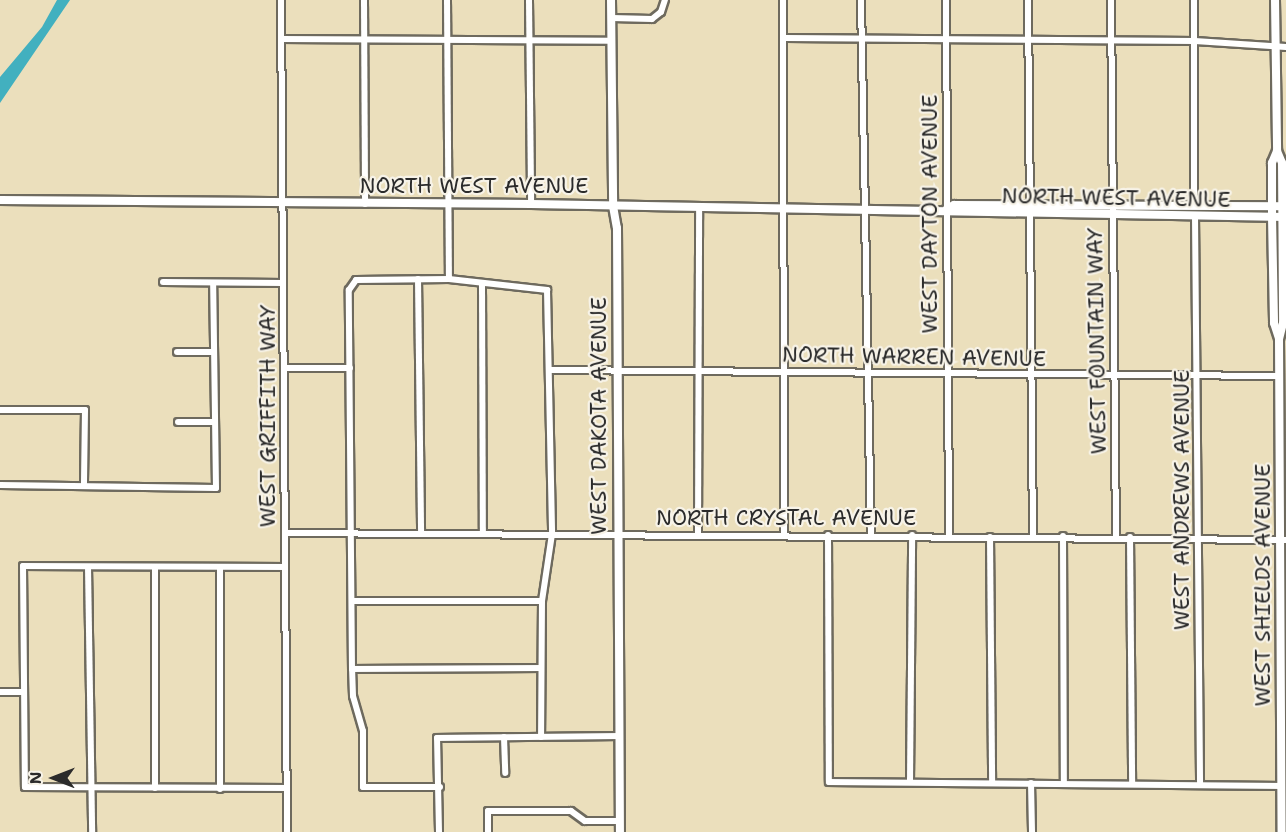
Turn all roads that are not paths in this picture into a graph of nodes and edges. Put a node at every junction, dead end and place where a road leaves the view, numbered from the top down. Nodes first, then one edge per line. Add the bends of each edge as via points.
1 (281, 0) edge
2 (364, 0) edge
3 (447, 0) edge
4 (529, 0) edge
5 (611, 0) edge
6 (665, 0) edge
7 (783, 0) edge
8 (861, 0) edge
9 (946, 0) edge
10 (1028, 0) edge
11 (1111, 0) edge
12 (1194, 0) edge
13 (1275, 0) edge
14 (612, 18) junction
15 (783, 38) junction
16 (861, 38) junction
17 (281, 39) junction
18 (364, 39) junction
19 (448, 39) junction
20 (946, 39) junction
21 (529, 40) junction
22 (612, 41) junction
23 (1028, 41) junction
24 (1111, 41) junction
25 (1195, 41) junction
26 (1276, 45) junction
27 (1286, 47) edge
28 (1277, 151) junction
29 (0, 200) edge
30 (282, 203) junction
31 (365, 204) junction
32 (448, 204) junction
33 (531, 204) junction
34 (1112, 204) junction
35 (613, 206) junction
36 (1194, 206) junction
37 (1272, 206) junction
38 (1284, 206) edge
39 (699, 207) junction
40 (782, 208) junction
41 (862, 208) junction
42 (947, 209) junction
43 (1029, 210) junction
44 (1112, 215) junction
45 (1195, 216) junction
46 (1272, 217) junction
47 (1284, 218) edge
48 (418, 279) junction
49 (448, 279) junction
50 (163, 282) dead end
51 (213, 283) junction
52 (283, 283) junction
53 (482, 285) junction
54 (1279, 339) junction
55 (177, 352) dead end
56 (213, 352) junction
57 (284, 368) junction
58 (350, 369) junction
59 (617, 369) junction
60 (549, 370) junction
61 (701, 370) junction
62 (783, 373) junction
63 (866, 374) junction
64 (947, 374) junction
65 (1030, 375) junction
66 (1197, 375) junction
67 (1113, 376) junction
68 (1279, 376) junction
69 (0, 410) edge
70 (178, 422) dead end
71 (213, 422) junction
72 (84, 485) junction
73 (0, 486) edge
74 (421, 532) junction
75 (285, 533) junction
76 (351, 533) junction
77 (617, 533) junction
78 (483, 534) junction
79 (552, 534) junction
80 (698, 534) junction
81 (871, 534) junction
82 (784, 535) junction
83 (828, 535) junction
84 (912, 535) junction
85 (949, 536) junction
86 (1033, 536) junction
87 (990, 537) junction
88 (1063, 537) junction
89 (1116, 537) junction
90 (1130, 537) junction
91 (1199, 538) junction
92 (1283, 540) edge
93 (88, 567) junction
94 (155, 567) junction
95 (220, 567) junction
96 (285, 567) junction
97 (352, 601) junction
98 (542, 601) junction
99 (541, 668) junction
100 (352, 669) junction
101 (0, 692) edge
102 (24, 692) junction
103 (1284, 715) edge
104 (618, 736) junction
105 (504, 737) junction
106 (542, 737) junction
107 (505, 773) dead end
108 (909, 782) junction
109 (992, 783) junction
110 (1031, 783) junction
111 (1064, 783) junction
112 (1132, 783) junction
113 (1200, 783) junction
114 (1282, 786) junction
115 (440, 787) junction
116 (90, 788) junction
117 (155, 788) junction
118 (287, 788) junction
119 (220, 789) junction
120 (620, 821) junction
121 (92, 832) edge
122 (287, 832) edge
123 (439, 832) edge
124 (488, 832) edge
125 (620, 832) edge
126 (1032, 832) edge
127 (1282, 832) edge

1 - 17 street, WEST GRIFFITH WAY
2 - 18 street
3 - 19 street
4 - 21 street
5 - 14 main road, WEST DAKOTA AVENUE
6 - 14 street via 661,12 652,19
7 - 15 street
8 - 16 street
9 - 20 street, WEST DAYTON AVENUE
10 - 23 street
11 - 24 street, WEST FOUNTAIN WAY
12 - 25 street
13 - 26 main road, WEST SHIELDS AVENUE
14 - 22 main road, WEST DAKOTA AVENUE
15 - 16 street
15 - 40 street
16 - 20 street
16 - 41 street
17 - 18 street
17 - 30 street, WEST GRIFFITH WAY
18 - 19 street
18 - 31 street
19 - 21 street
19 - 32 street
20 - 23 street
20 - 42 street, WEST DAYTON AVENUE
21 - 22 street
21 - 33 street
22 - 35 main road, WEST DAKOTA AVENUE
23 - 24 street
23 - 43 street
24 - 25 street
24 - 34 street, WEST FOUNTAIN WAY
25 - 26 street
25 - 36 street
26 - 27 street
26 - 28 main road, WEST SHIELDS AVENUE
28 - 37 main road, WEST SHIELDS AVENUE via 1272,163
28 - 38 main road, WEST SHIELDS AVENUE via 1282,163
29 - 30 main road, NORTH WEST AVENUE
30 - 31 main road, NORTH WEST AVENUE
30 - 52 street, WEST GRIFFITH WAY
31 - 32 main road, NORTH WEST AVENUE
32 - 33 main road, NORTH WEST AVENUE
32 - 49 street
33 - 35 main road, NORTH WEST AVENUE
34 - 36 main road, NORTH WEST AVENUE
34 - 43 main road, NORTH WEST AVENUE
34 - 44 street, WEST FOUNTAIN WAY
35 - 39 main road, NORTH WEST AVENUE
35 - 59 main road, WEST DAKOTA AVENUE via 617,228
36 - 37 main road, NORTH WEST AVENUE
37 - 38 main road, NORTH WEST AVENUE
37 - 46 main road, WEST SHIELDS AVENUE
38 - 47 main road, WEST SHIELDS AVENUE
39 - 40 main road, NORTH WEST AVENUE
39 - 61 street
40 - 41 main road, NORTH WEST AVENUE
40 - 62 street
41 - 42 main road, NORTH WEST AVENUE
41 - 63 street
42 - 43 main road, NORTH WEST AVENUE via 953,214
42 - 64 street, WEST DAYTON AVENUE
43 - 44 main road, NORTH WEST AVENUE
43 - 65 street
44 - 45 main road, NORTH WEST AVENUE
44 - 67 street, WEST FOUNTAIN WAY
45 - 46 main road, NORTH WEST AVENUE
45 - 66 street, WEST ANDREWS AVENUE
46 - 47 main road, NORTH WEST AVENUE
46 - 54 main road, WEST SHIELDS AVENUE via 1274,323
47 - 54 main road, WEST SHIELDS AVENUE via 1284,323
48 - 49 street
48 - 58 street via 353,282 349,290
48 - 74 street
49 - 53 street
50 - 51 street
51 - 52 street
51 - 56 street
52 - 57 street, WEST GRIFFITH WAY
53 - 60 street via 547,290
53 - 78 street
54 - 68 main road, WEST SHIELDS AVENUE
55 - 56 street
56 - 71 street
57 - 58 street
57 - 75 street, WEST GRIFFITH WAY
58 - 76 street
59 - 60 street, NORTH WARREN AVENUE
59 - 61 street, NORTH WARREN AVENUE
59 - 77 main road, WEST DAKOTA AVENUE
60 - 79 street
61 - 62 street, NORTH WARREN AVENUE
61 - 80 street
62 - 63 street, NORTH WARREN AVENUE
62 - 82 street
63 - 64 street, NORTH WARREN AVENUE
63 - 81 street
64 - 65 street, NORTH WARREN AVENUE
64 - 85 street, WEST DAYTON AVENUE
65 - 67 street, NORTH WARREN AVENUE
65 - 86 street
66 - 67 street, NORTH WARREN AVENUE
66 - 68 street, NORTH WARREN AVENUE
66 - 91 street, WEST ANDREWS AVENUE
67 - 89 street, WEST FOUNTAIN WAY
68 - 92 main road, WEST SHIELDS AVENUE
69 - 72 street via 85,410
70 - 71 street
71 - 72 street via 216,488
72 - 73 street
74 - 76 street, NORTH CRYSTAL AVENUE
74 - 78 street, NORTH CRYSTAL AVENUE
75 - 76 street, NORTH CRYSTAL AVENUE
75 - 96 street, WEST GRIFFITH WAY
76 - 97 street
77 - 79 street, NORTH CRYSTAL AVENUE
77 - 80 street, NORTH CRYSTAL AVENUE
77 - 104 main road, WEST DAKOTA AVENUE
78 - 79 street, NORTH CRYSTAL AVENUE
79 - 98 street
80 - 82 street, NORTH CRYSTAL AVENUE
81 - 83 street, NORTH CRYSTAL AVENUE
81 - 84 street, NORTH CRYSTAL AVENUE
82 - 83 street, NORTH CRYSTAL AVENUE
83 - 108 street via 829,782
84 - 85 street, NORTH CRYSTAL AVENUE
84 - 108 street
85 - 87 street, NORTH CRYSTAL AVENUE
86 - 87 street, NORTH CRYSTAL AVENUE
86 - 88 street, NORTH CRYSTAL AVENUE
87 - 109 street
88 - 89 street, NORTH CRYSTAL AVENUE
88 - 111 street
89 - 90 street, NORTH CRYSTAL AVENUE
90 - 91 street, NORTH CRYSTAL AVENUE
90 - 112 street
91 - 92 street, NORTH CRYSTAL AVENUE
91 - 113 street, WEST ANDREWS AVENUE
92 - 103 main road, WEST SHIELDS AVENUE
93 - 94 street
93 - 102 street via 23,566
93 - 116 street
94 - 95 street
94 - 117 street
95 - 96 street
95 - 119 street
96 - 118 street, WEST GRIFFITH WAY
97 - 98 street
97 - 100 street
98 - 99 street
99 - 100 street
99 - 106 street
100 - 115 street via 353,696 363,731 363,787
101 - 102 street
102 - 116 street via 25,787
103 - 114 main road, WEST SHIELDS AVENUE
104 - 106 street
104 - 120 main road, WEST DAKOTA AVENUE
105 - 106 street
105 - 107 street
105 - 115 street via 437,738
108 - 109 street
109 - 110 street
110 - 111 street
110 - 126 street
111 - 112 street
112 - 113 street
113 - 114 street
114 - 127 main road, WEST SHIELDS AVENUE
115 - 123 street
116 - 117 street
116 - 121 street
117 - 119 street
118 - 119 street
118 - 122 street, WEST GRIFFITH WAY
120 - 124 street via 585,821 571,811 488,811
120 - 125 main road, WEST DAKOTA AVENUE

